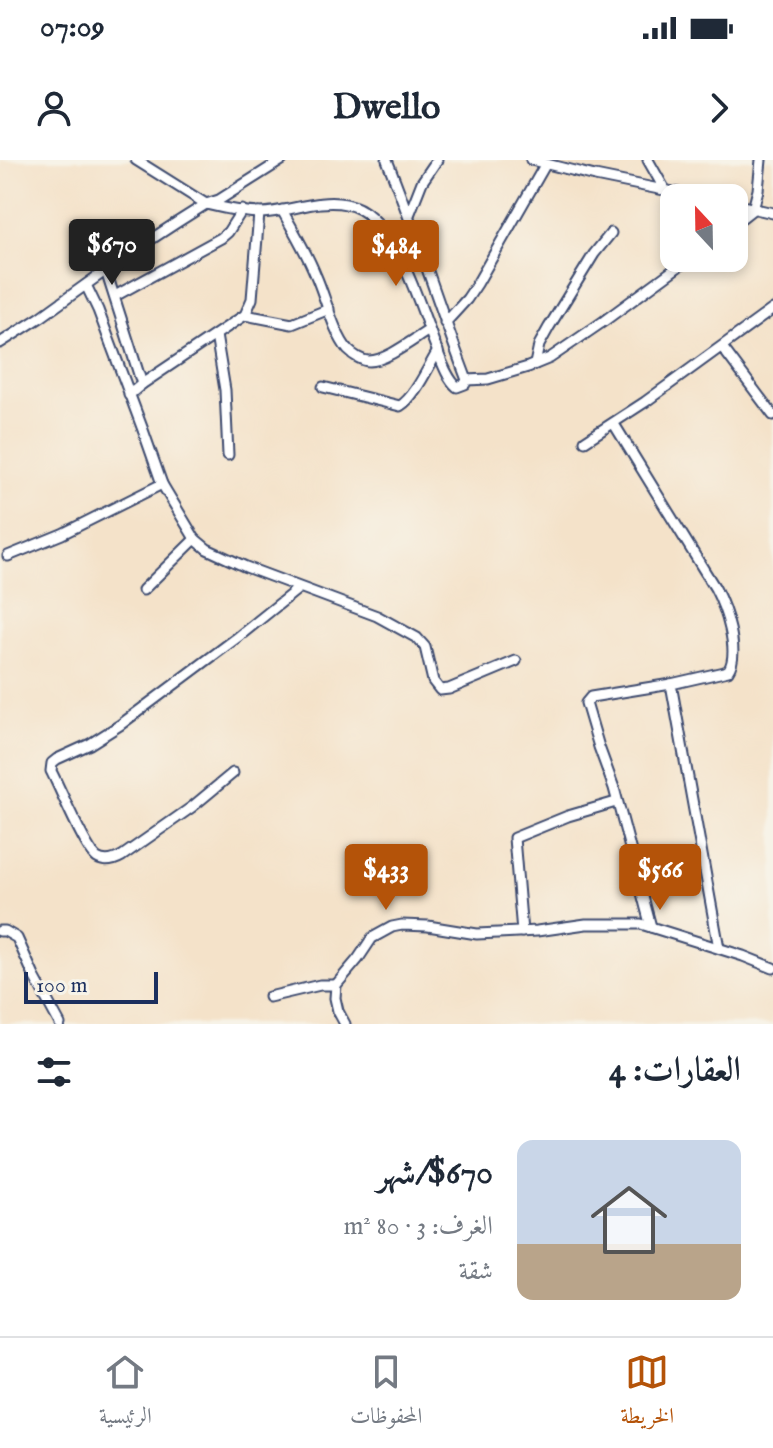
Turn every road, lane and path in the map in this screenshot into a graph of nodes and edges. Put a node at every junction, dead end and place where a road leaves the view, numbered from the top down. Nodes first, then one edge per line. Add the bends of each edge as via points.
1 (136, 160) edge
2 (282, 160) edge
3 (387, 160) edge
4 (437, 160) edge
5 (531, 160) edge
6 (648, 160) edge
7 (761, 160) edge
8 (545, 165) junction
9 (662, 184) edge
10 (660, 189) edge
11 (206, 204) junction
12 (748, 208) edge
13 (753, 209) junction
14 (242, 210) junction
15 (282, 210) junction
16 (259, 213) junction
17 (748, 213) edge
18 (773, 213) edge
19 (409, 215) junction
20 (611, 233) dead end
21 (106, 271) junction
22 (671, 272) edge
23 (86, 285) junction
24 (115, 296) junction
25 (329, 309) junction
26 (773, 309) edge
27 (245, 315) junction
28 (445, 323) junction
29 (429, 330) junction
30 (216, 335) junction
31 (0, 343) edge
32 (722, 347) junction
33 (438, 351) junction
34 (535, 364) junction
35 (467, 380) junction
36 (142, 384) junction
37 (323, 387) dead end
38 (129, 395) junction
39 (773, 415) edge
40 (614, 424) junction
41 (585, 441) dead end
42 (228, 455) dead end
43 (162, 484) junction
44 (195, 539) junction
45 (8, 556) dead end
46 (299, 588) junction
47 (143, 590) dead end
48 (516, 661) dead end
49 (671, 684) junction
50 (233, 773) dead end
51 (616, 802) junction
52 (651, 927) junction
53 (0, 931) edge
54 (522, 932) junction
55 (719, 948) junction
56 (773, 968) edge
57 (336, 985) junction
58 (269, 997) dead end
59 (60, 1024) edge
60 (345, 1024) edge

1 - 11 street
2 - 11 street
3 - 19 street
4 - 19 street
5 - 8 street
6 - 9 street
7 - 13 street
8 - 10 street
8 - 28 street via 472,292
11 - 14 street
11 - 21 street
12 - 13 street
13 - 17 street
13 - 18 street
14 - 16 street
14 - 24 street via 221,238
15 - 16 street
15 - 25 street
15 - 29 street via 345,203 375,219 404,264
16 - 27 street via 252,299
19 - 28 street
20 - 34 street via 549,327
21 - 23 street
21 - 24 street
22 - 34 street
23 - 31 street
23 - 38 street
24 - 36 street
25 - 27 street via 292,324
25 - 29 street via 346,348 371,361
26 - 32 street
27 - 30 street
28 - 35 street
29 - 33 street
30 - 36 street
30 - 42 street
32 - 39 street
32 - 40 street
33 - 35 street via 455,386
33 - 37 street via 400,406
34 - 35 street
36 - 38 street
38 - 43 street
40 - 41 street
40 - 49 street via 715,588 729,624 728,671
43 - 44 street
43 - 45 street
44 - 46 street
44 - 47 street
46 - 48 street via 377,616 417,638 440,690
46 - 50 street via 120,725 57,759 51,771 87,844 106,861 122,856
49 - 51 street via 587,700
49 - 55 street
51 - 52 street
51 - 54 street via 514,838
52 - 54 street via 586,924
52 - 55 street
53 - 59 street via 17,938
54 - 57 street via 392,927 372,938
55 - 56 street
57 - 58 street
57 - 60 street

